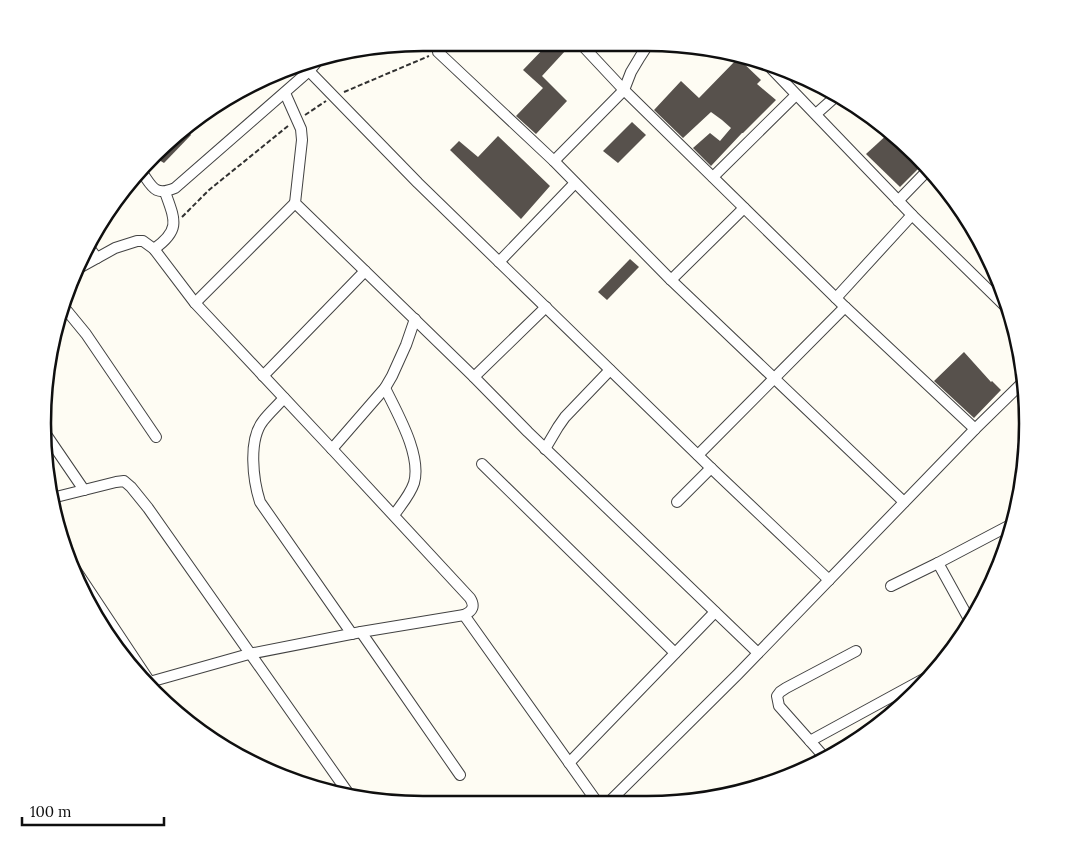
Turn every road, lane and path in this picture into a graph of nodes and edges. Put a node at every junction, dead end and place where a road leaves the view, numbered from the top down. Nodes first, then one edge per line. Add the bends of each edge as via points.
1 (587, 51) edge
2 (644, 51) edge
3 (438, 52) dead end
4 (309, 71) joint
5 (778, 76) edge
6 (624, 90) junction
7 (285, 93) junction
8 (796, 95) junction
9 (831, 100) edge
10 (816, 114) junction
11 (554, 161) junction
12 (923, 175) edge
13 (145, 177) edge
14 (713, 177) junction
15 (575, 183) junction
16 (165, 192) junction
17 (898, 201) junction
18 (295, 203) junction
19 (744, 208) junction
20 (912, 215) junction
21 (154, 249) junction
22 (93, 253) edge
23 (97, 258) junction
24 (499, 262) junction
25 (88, 263) edge
26 (365, 271) junction
27 (671, 280) junction
28 (836, 298) junction
29 (997, 298) edge
30 (195, 302) junction
31 (546, 307) junction
32 (845, 308) junction
33 (68, 313) edge
34 (415, 319) junction
35 (610, 370) junction
36 (263, 376) junction
37 (474, 377) junction
38 (774, 378) junction
39 (385, 388) junction
40 (1017, 388) edge
41 (284, 398) junction
42 (975, 429) junction
43 (156, 437) dead end
44 (52, 443) edge
45 (332, 449) junction
46 (546, 449) junction
47 (698, 455) junction
48 (482, 464) dead end
49 (711, 468) junction
50 (84, 490) junction
51 (58, 496) edge
52 (677, 502) dead end
53 (904, 502) junction
54 (394, 516) junction
55 (1003, 530) edge
56 (938, 563) junction
57 (830, 580) junction
58 (891, 586) dead end
59 (99, 607) edge
60 (715, 612) junction
61 (966, 614) edge
62 (464, 615) junction
63 (356, 633) junction
64 (119, 638) edge
65 (856, 651) dead end
66 (675, 653) junction
67 (758, 653) junction
68 (249, 654) junction
69 (154, 680) edge
70 (911, 686) edge
71 (810, 741) junction
72 (821, 752) edge
73 (569, 763) junction
74 (460, 776) dead end
75 (344, 787) edge
76 (593, 796) edge
77 (616, 796) edge

1 - 6 street
2 - 6 street
3 - 11 street
4 - 7 street
4 - 24 street
5 - 8 street
6 - 11 street
6 - 14 street
7 - 16 street via 174,188
7 - 18 street via 301,129 302,140
8 - 10 street
8 - 14 street
9 - 10 street
10 - 17 street
11 - 15 street
12 - 17 street
13 - 16 street via 154,189
14 - 19 street
15 - 24 street
15 - 27 street
16 - 21 street via 174,226 165,242
17 - 20 street
18 - 26 street
18 - 30 street
19 - 27 street
19 - 28 street
20 - 28 street
20 - 29 street
21 - 23 street via 138,241
21 - 30 street
22 - 23 street
23 - 25 street
24 - 31 street
26 - 34 street
26 - 36 street
27 - 38 street
28 - 32 street
30 - 36 street
31 - 35 street
31 - 37 street
32 - 38 street
32 - 42 street
33 - 43 street
34 - 37 street
34 - 39 street
35 - 46 street via 565,417
35 - 47 street
36 - 41 street
37 - 46 street
38 - 47 street
38 - 53 street
39 - 45 street
39 - 54 street via 406,432 416,470 408,496
40 - 42 street
41 - 45 street
41 - 63 street via 262,422 256,435 253,449 260,502
42 - 53 street
44 - 50 street
45 - 54 street
46 - 60 street
47 - 49 street
48 - 66 street
49 - 52 street
49 - 57 street
50 - 51 street
50 - 68 street via 124,481 131,486
53 - 57 street
54 - 62 street via 470,598 472,609
55 - 56 street
56 - 58 street
56 - 61 street
57 - 67 street
59 - 64 street
60 - 66 street
60 - 67 street
62 - 63 street
62 - 73 street
63 - 68 street
63 - 74 street
65 - 71 street via 777,696 780,706
66 - 73 street
67 - 77 street
68 - 69 street
68 - 75 street
70 - 71 street
71 - 72 street
73 - 76 street

